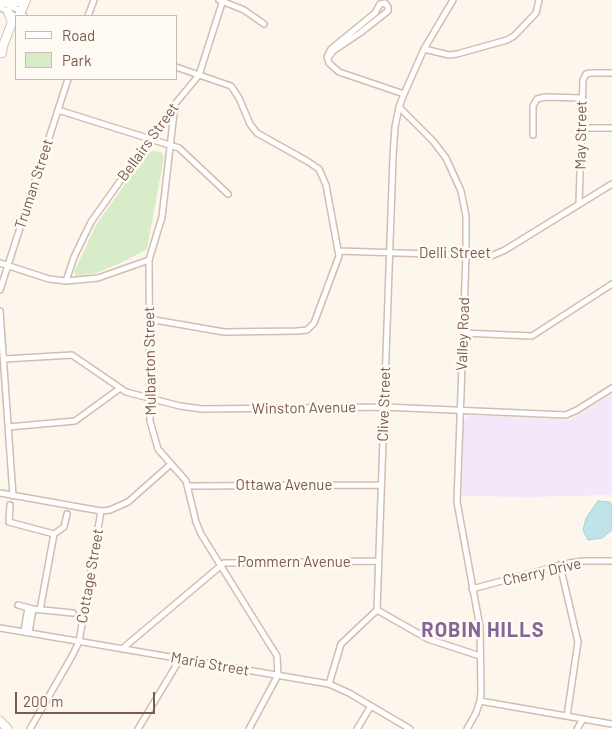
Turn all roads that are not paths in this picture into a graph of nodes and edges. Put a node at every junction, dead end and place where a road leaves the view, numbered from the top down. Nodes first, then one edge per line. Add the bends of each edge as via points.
1 (22, 0) edge
2 (26, 0) edge
3 (94, 0) edge
4 (222, 0) edge
5 (453, 0) edge
6 (539, 0) edge
7 (1, 3) edge
8 (8, 12) junction
9 (20, 15) edge
10 (88, 15) edge
11 (15, 24) edge
12 (264, 24) dead end
13 (424, 49) junction
14 (1, 56) edge
15 (328, 58) junction
16 (178, 69) edge
17 (612, 73) edge
18 (199, 75) junction
19 (68, 80) edge
20 (404, 94) junction
21 (582, 98) junction
22 (175, 104) junction
23 (399, 108) junction
24 (58, 110) junction
25 (581, 128) junction
26 (612, 128) edge
27 (533, 135) dead end
28 (150, 140) junction
29 (171, 146) junction
30 (612, 184) edge
31 (228, 194) dead end
32 (579, 204) junction
33 (339, 251) junction
34 (390, 253) junction
35 (466, 256) junction
36 (149, 260) junction
37 (0, 264) edge
38 (8, 266) junction
39 (66, 281) junction
40 (612, 284) edge
41 (0, 290) edge
42 (0, 311) edge
43 (149, 319) junction
44 (463, 333) junction
45 (4, 359) junction
46 (612, 388) edge
47 (119, 389) junction
48 (150, 399) junction
49 (384, 407) junction
50 (460, 410) junction
51 (8, 427) junction
52 (171, 464) junction
53 (381, 485) junction
54 (188, 486) junction
55 (0, 494) edge
56 (13, 496) junction
57 (10, 505) dead end
58 (101, 511) junction
59 (67, 514) dead end
60 (54, 534) junction
61 (378, 561) junction
62 (612, 561) edge
63 (220, 564) junction
64 (560, 565) junction
65 (472, 589) junction
66 (18, 604) dead end
67 (34, 609) junction
68 (377, 610) junction
69 (73, 613) dead end
70 (0, 628) edge
71 (27, 632) junction
72 (78, 642) junction
73 (122, 649) junction
74 (480, 656) junction
75 (180, 659) junction
76 (278, 676) junction
77 (329, 684) junction
78 (480, 701) junction
79 (371, 706) junction
80 (567, 716) junction
81 (583, 719) junction
82 (0, 721) edge
83 (612, 724) edge
84 (8, 729) edge
85 (30, 729) edge
86 (138, 729) edge
87 (248, 729) edge
88 (358, 729) edge
89 (410, 729) edge
90 (467, 729) edge
91 (577, 729) edge

1 - 7 main road
2 - 9 main road
3 - 10 street
4 - 12 street
4 - 18 street, Bellairs Street
5 - 13 street
6 - 13 street via 536,12 507,40 453,55
7 - 8 street
7 - 9 street
8 - 9 street
8 - 14 main road via 12,22
11 - 14 main road
13 - 20 street
15 - 15 street via 331,49 374,13 380,4 388,5 388,11
15 - 20 street via 339,72
16 - 18 street
17 - 21 street, May Street via 593,73 583,78
18 - 22 street, Bellairs Street
18 - 33 street via 231,86 257,133 307,160 322,172
19 - 24 street, Truman Street
20 - 23 street
21 - 25 street, May Street
21 - 27 street via 536,99
22 - 28 street, Bellairs Street
22 - 29 street, Mulbarton Street
23 - 34 street, Clive Street
23 - 35 street, Valley Road via 439,148 457,180 466,216
24 - 28 street
24 - 38 street, Truman Street
25 - 26 street
25 - 32 street, May Street
28 - 29 street
28 - 39 street, Bellairs Street via 91,222
29 - 31 street via 181,150
29 - 36 street, Mulbarton Street via 162,217
30 - 32 street, Delli Street
32 - 35 street, Delli Street via 499,253
33 - 34 street, Delli Street
33 - 43 street via 314,323 307,330 224,332
34 - 35 street, Delli Street
34 - 49 street, Clive Street
35 - 44 street, Valley Road
36 - 39 street via 98,278
36 - 43 street, Mulbarton Street
37 - 38 street
38 - 39 street via 54,281
38 - 41 street, Truman Street
40 - 44 street via 532,336
42 - 45 street
43 - 48 street, Mulbarton Street
44 - 50 street, Valley Road
45 - 47 street, Winston Avenue via 72,355
45 - 51 street
46 - 50 street, Winston Avenue via 566,414
47 - 48 street, Winston Avenue
47 - 51 street via 75,421
48 - 49 street, Winston Avenue via 202,409
48 - 52 street, Mulbarton Street via 150,422 156,444
49 - 50 street, Winston Avenue
49 - 53 street, Clive Street
50 - 65 street, Valley Road via 457,502
51 - 56 street
52 - 54 street, Mulbarton Street
52 - 58 street via 120,508
53 - 54 street, Ottawa Avenue
53 - 61 street, Clive Street
54 - 63 street, Mulbarton Street via 199,531
55 - 56 street
56 - 58 street
57 - 60 street via 9,522
58 - 72 street, Cottage Street
59 - 60 street via 64,527
60 - 67 street
61 - 63 street, Pommern Avenue
61 - 68 street, Clive Street
62 - 64 street, Cherry Drive
63 - 73 street, Pommern Avenue
63 - 76 street, Mulbarton Street via 276,654
64 - 65 street, Cherry Drive
64 - 80 street via 578,642
65 - 74 street, Valley Road via 479,620
66 - 67 street
67 - 69 street
67 - 71 street
68 - 74 street via 428,639
68 - 77 street via 341,644
70 - 71 street, Maria Street
71 - 72 street, Maria Street
72 - 73 street, Maria Street
72 - 85 street, Cottage Street
73 - 75 street, Maria Street
74 - 78 street, Valley Road
75 - 76 street, Maria Street
75 - 86 street
76 - 77 street, Maria Street
76 - 87 street
77 - 79 street, Maria Street
78 - 80 street
78 - 90 street
79 - 88 street
79 - 89 street, Maria Street
80 - 81 street
81 - 83 street
81 - 91 street
82 - 84 main road

